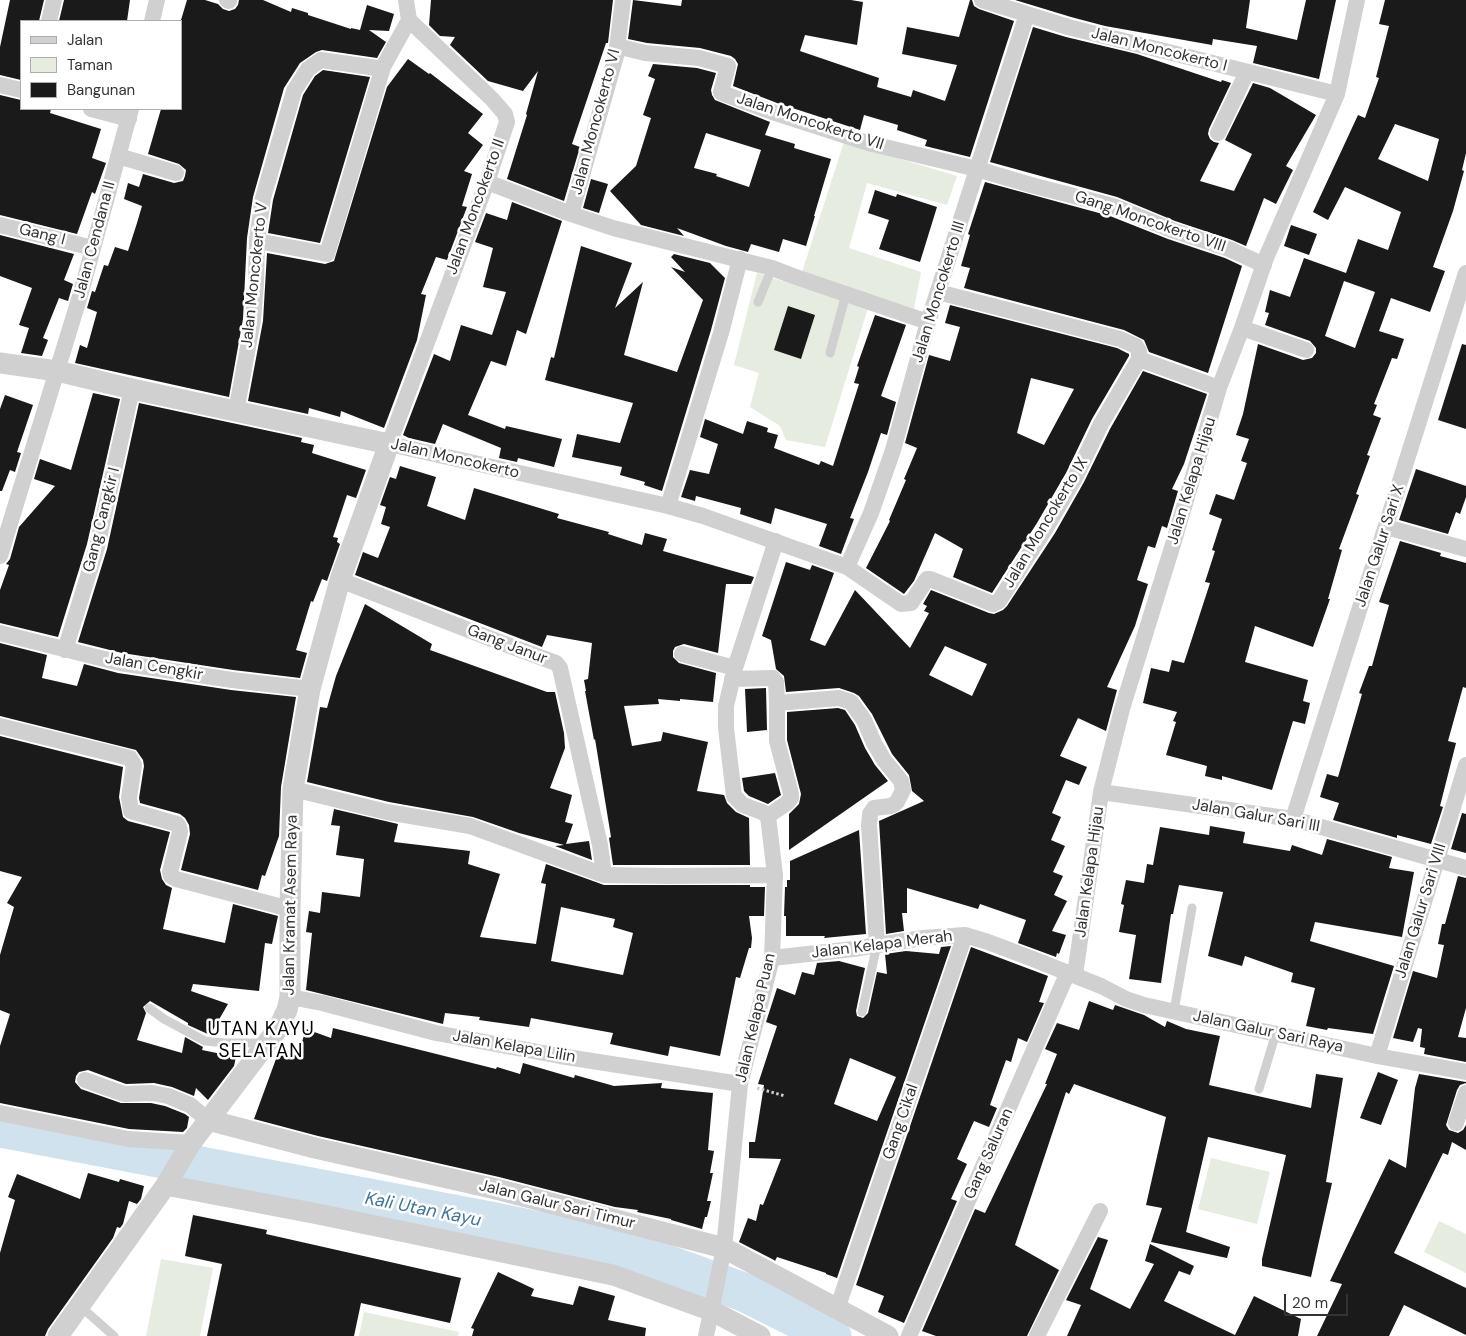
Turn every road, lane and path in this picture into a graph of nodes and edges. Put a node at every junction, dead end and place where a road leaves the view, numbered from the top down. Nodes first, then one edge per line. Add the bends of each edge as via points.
1 (54, 0) edge
2 (157, 0) edge
3 (406, 0) edge
4 (623, 0) edge
5 (982, 0) edge
6 (1357, 0) edge
7 (1026, 14) junction
8 (49, 20) edge
9 (152, 20) edge
10 (409, 20) junction
11 (617, 46) junction
12 (383, 67) junction
13 (1247, 72) junction
14 (0, 85) edge
15 (20, 90) edge
16 (1337, 94) junction
17 (99, 110) edge
18 (130, 114) edge
19 (1218, 133) dead end
20 (118, 156) junction
21 (977, 169) junction
22 (176, 173) dead end
23 (487, 182) junction
24 (571, 214) junction
25 (0, 225) edge
26 (257, 241) junction
27 (88, 247) junction
28 (740, 259) junction
29 (1264, 265) junction
30 (772, 268) junction
31 (1466, 273) edge
32 (938, 292) junction
33 (846, 294) junction
34 (758, 302) dead end
35 (928, 322) junction
36 (1242, 328) junction
37 (1306, 350) dead end
38 (830, 353) dead end
39 (1139, 359) junction
40 (0, 363) edge
41 (57, 371) junction
42 (1219, 388) junction
43 (132, 389) junction
44 (236, 412) junction
45 (389, 444) junction
46 (668, 506) junction
47 (1386, 527) junction
48 (776, 541) junction
49 (1466, 549) edge
50 (0, 556) edge
51 (847, 567) junction
52 (340, 580) junction
53 (0, 633) edge
54 (65, 650) junction
55 (682, 654) dead end
56 (733, 674) junction
57 (310, 689) junction
58 (777, 703) junction
59 (0, 726) edge
60 (1466, 765) edge
61 (1102, 788) junction
62 (293, 789) junction
63 (768, 816) junction
64 (1293, 819) junction
65 (1436, 859) junction
66 (1466, 868) edge
67 (604, 874) junction
68 (775, 875) junction
69 (1192, 908) dead end
70 (290, 909) junction
71 (965, 935) junction
72 (877, 945) junction
73 (772, 958) junction
74 (1069, 973) junction
75 (290, 997) junction
76 (149, 1008) dead end
77 (1174, 1011) junction
78 (862, 1012) dead end
79 (1276, 1033) junction
80 (266, 1043) junction
81 (1377, 1056) junction
82 (1466, 1072) edge
83 (85, 1080) dead end
84 (740, 1084) junction
85 (1259, 1089) dead end
86 (1466, 1093) edge
87 (785, 1096) dead end
88 (0, 1113) edge
89 (208, 1120) junction
90 (1456, 1123) dead end
91 (190, 1145) junction
92 (169, 1179) junction
93 (1100, 1211) dead end
94 (724, 1250) junction
95 (713, 1305) junction
96 (80, 1306) junction
97 (838, 1309) junction
98 (58, 1336) edge
99 (114, 1336) edge
100 (706, 1336) edge
101 (760, 1336) edge
102 (888, 1336) edge
103 (909, 1336) edge
104 (1037, 1336) edge

1 - 8 street
2 - 9 street
3 - 10 street
4 - 11 street, Jalan Moncokerto VI
5 - 7 street, Jalan Moncokerto I
6 - 16 street, Jalan Kelapa Hijau
7 - 13 street, Jalan Moncokerto I via 1068,28
7 - 21 street, Jalan Moncokerto III
10 - 12 street
10 - 23 street, Jalan Moncokerto II via 505,114 507,122
11 - 21 street, Jalan Moncokerto VII via 644,53 699,58 728,66 722,93 868,143
11 - 24 street, Jalan Moncokerto VI
12 - 26 street, Jalan Moncokerto V via 321,60 302,76 272,160
12 - 26 street via 327,254
13 - 16 street, Jalan Moncokerto I
13 - 19 street
14 - 15 street
16 - 29 street, Jalan Kelapa Hijau
17 - 18 street
18 - 20 street, Jalan Cendana II
20 - 22 street
20 - 27 street, Jalan Cendana II
21 - 29 street, Gang Moncokerto VIII via 1113,206
21 - 32 street, Jalan Moncokerto III
23 - 24 street
23 - 45 street, Jalan Moncokerto II
24 - 28 street via 613,228
25 - 27 street, Gang I
26 - 44 street, Jalan Moncokerto V via 253,320
27 - 41 street, Jalan Cendana II
28 - 30 street
28 - 46 street
29 - 36 street, Jalan Kelapa Hijau
30 - 33 street
30 - 34 lane
31 - 47 street, Jalan Galur Sari X
32 - 35 street, Jalan Moncokerto III
32 - 39 street via 1120,339 1136,346
33 - 35 street
33 - 38 lane
35 - 51 street, Jalan Moncokerto III via 893,450 871,513
36 - 37 street
36 - 42 street, Jalan Kelapa Hijau
39 - 42 street
39 - 51 street, Jalan Moncokerto IX via 1046,528 997,603 930,578 926,579 911,603 901,604
40 - 41 street, Jalan Moncokerto
41 - 43 street, Jalan Moncokerto
41 - 50 street
42 - 61 street, Jalan Kelapa Hijau via 1122,709
43 - 44 street, Jalan Moncokerto
43 - 54 street, Gang Cangkir I via 97,547
44 - 45 street, Jalan Moncokerto
45 - 46 street, Jalan Moncokerto
45 - 52 street, Jalan Kramat Asem Raya
46 - 48 street, Jalan Moncokerto
47 - 49 street
47 - 64 street, Jalan Galur Sari X
48 - 51 street, Jalan Moncokerto
48 - 56 street
52 - 57 street, Jalan Kramat Asem Raya
52 - 67 street, Gang Janur via 556,663 560,668
53 - 54 street, Jalan Cengkir
54 - 57 street, Jalan Cengkir via 120,664
55 - 56 street
56 - 58 street via 773,678
56 - 63 street via 726,706 726,728 734,796 743,805
57 - 62 street, Jalan Kramat Asem Raya
58 - 63 street via 777,741 791,798
58 - 72 street via 839,698 851,702 901,781 903,790 894,804 874,808 870,814
59 - 70 street via 130,758 134,765 129,798 131,811 179,827 171,876
60 - 65 street, Jalan Galur Sari VIII
61 - 64 street, Jalan Galur Sari III
61 - 74 street, Jalan Kelapa Hijau
62 - 67 street via 388,812 470,826
62 - 70 street, Jalan Kramat Asem Raya
63 - 68 street, Jalan Kelapa Puan
64 - 65 street, Jalan Galur Sari III
65 - 66 street, Jalan Galur Sari III
65 - 81 street, Jalan Galur Sari VIII
67 - 68 street
68 - 73 street, Jalan Kelapa Puan
69 - 77 lane
70 - 75 street, Jalan Kramat Asem Raya
71 - 72 street, Jalan Kelapa Merah
71 - 74 street, Jalan Kelapa Merah
71 - 97 street, Gang Cikal
72 - 73 street, Jalan Kelapa Merah
72 - 78 lane
73 - 84 street, Jalan Kelapa Puan
74 - 77 street, Jalan Galur Sari Raya via 1126,999
74 - 103 street, Gang Saluran
75 - 80 street, Jalan Kramat Asem Raya via 279,1027
75 - 84 street, Jalan Kelapa Lilin via 436,1033
76 - 80 lane via 205,1041
77 - 79 street, Jalan Galur Sari Raya
79 - 81 street, Jalan Galur Sari Raya
79 - 85 lane
80 - 89 street, Jalan Kramat Asem Raya
81 - 82 street, Jalan Galur Sari Raya
83 - 89 street via 124,1094 168,1096 190,1105
84 - 87 path
84 - 94 street, Jalan Kelapa Puan
86 - 90 street
88 - 91 street via 128,1139
89 - 91 street, Jalan Kramat Asem Raya
89 - 94 street, Jalan Galur Sari Timur via 532,1198
91 - 92 street, Jalan Kramat Asem Raya
92 - 95 street via 318,1214 613,1275
92 - 96 street, Jalan Kramat Asem Raya
93 - 104 street
94 - 95 street, Jalan Kelapa Puan
94 - 97 street, Jalan Galur Sari Timur
95 - 100 street, Jalan Kelapa Puan
95 - 101 street
96 - 98 street, Jalan Kramat Asem Raya
96 - 99 lane
97 - 102 street, Jalan Galur Sari Timur

